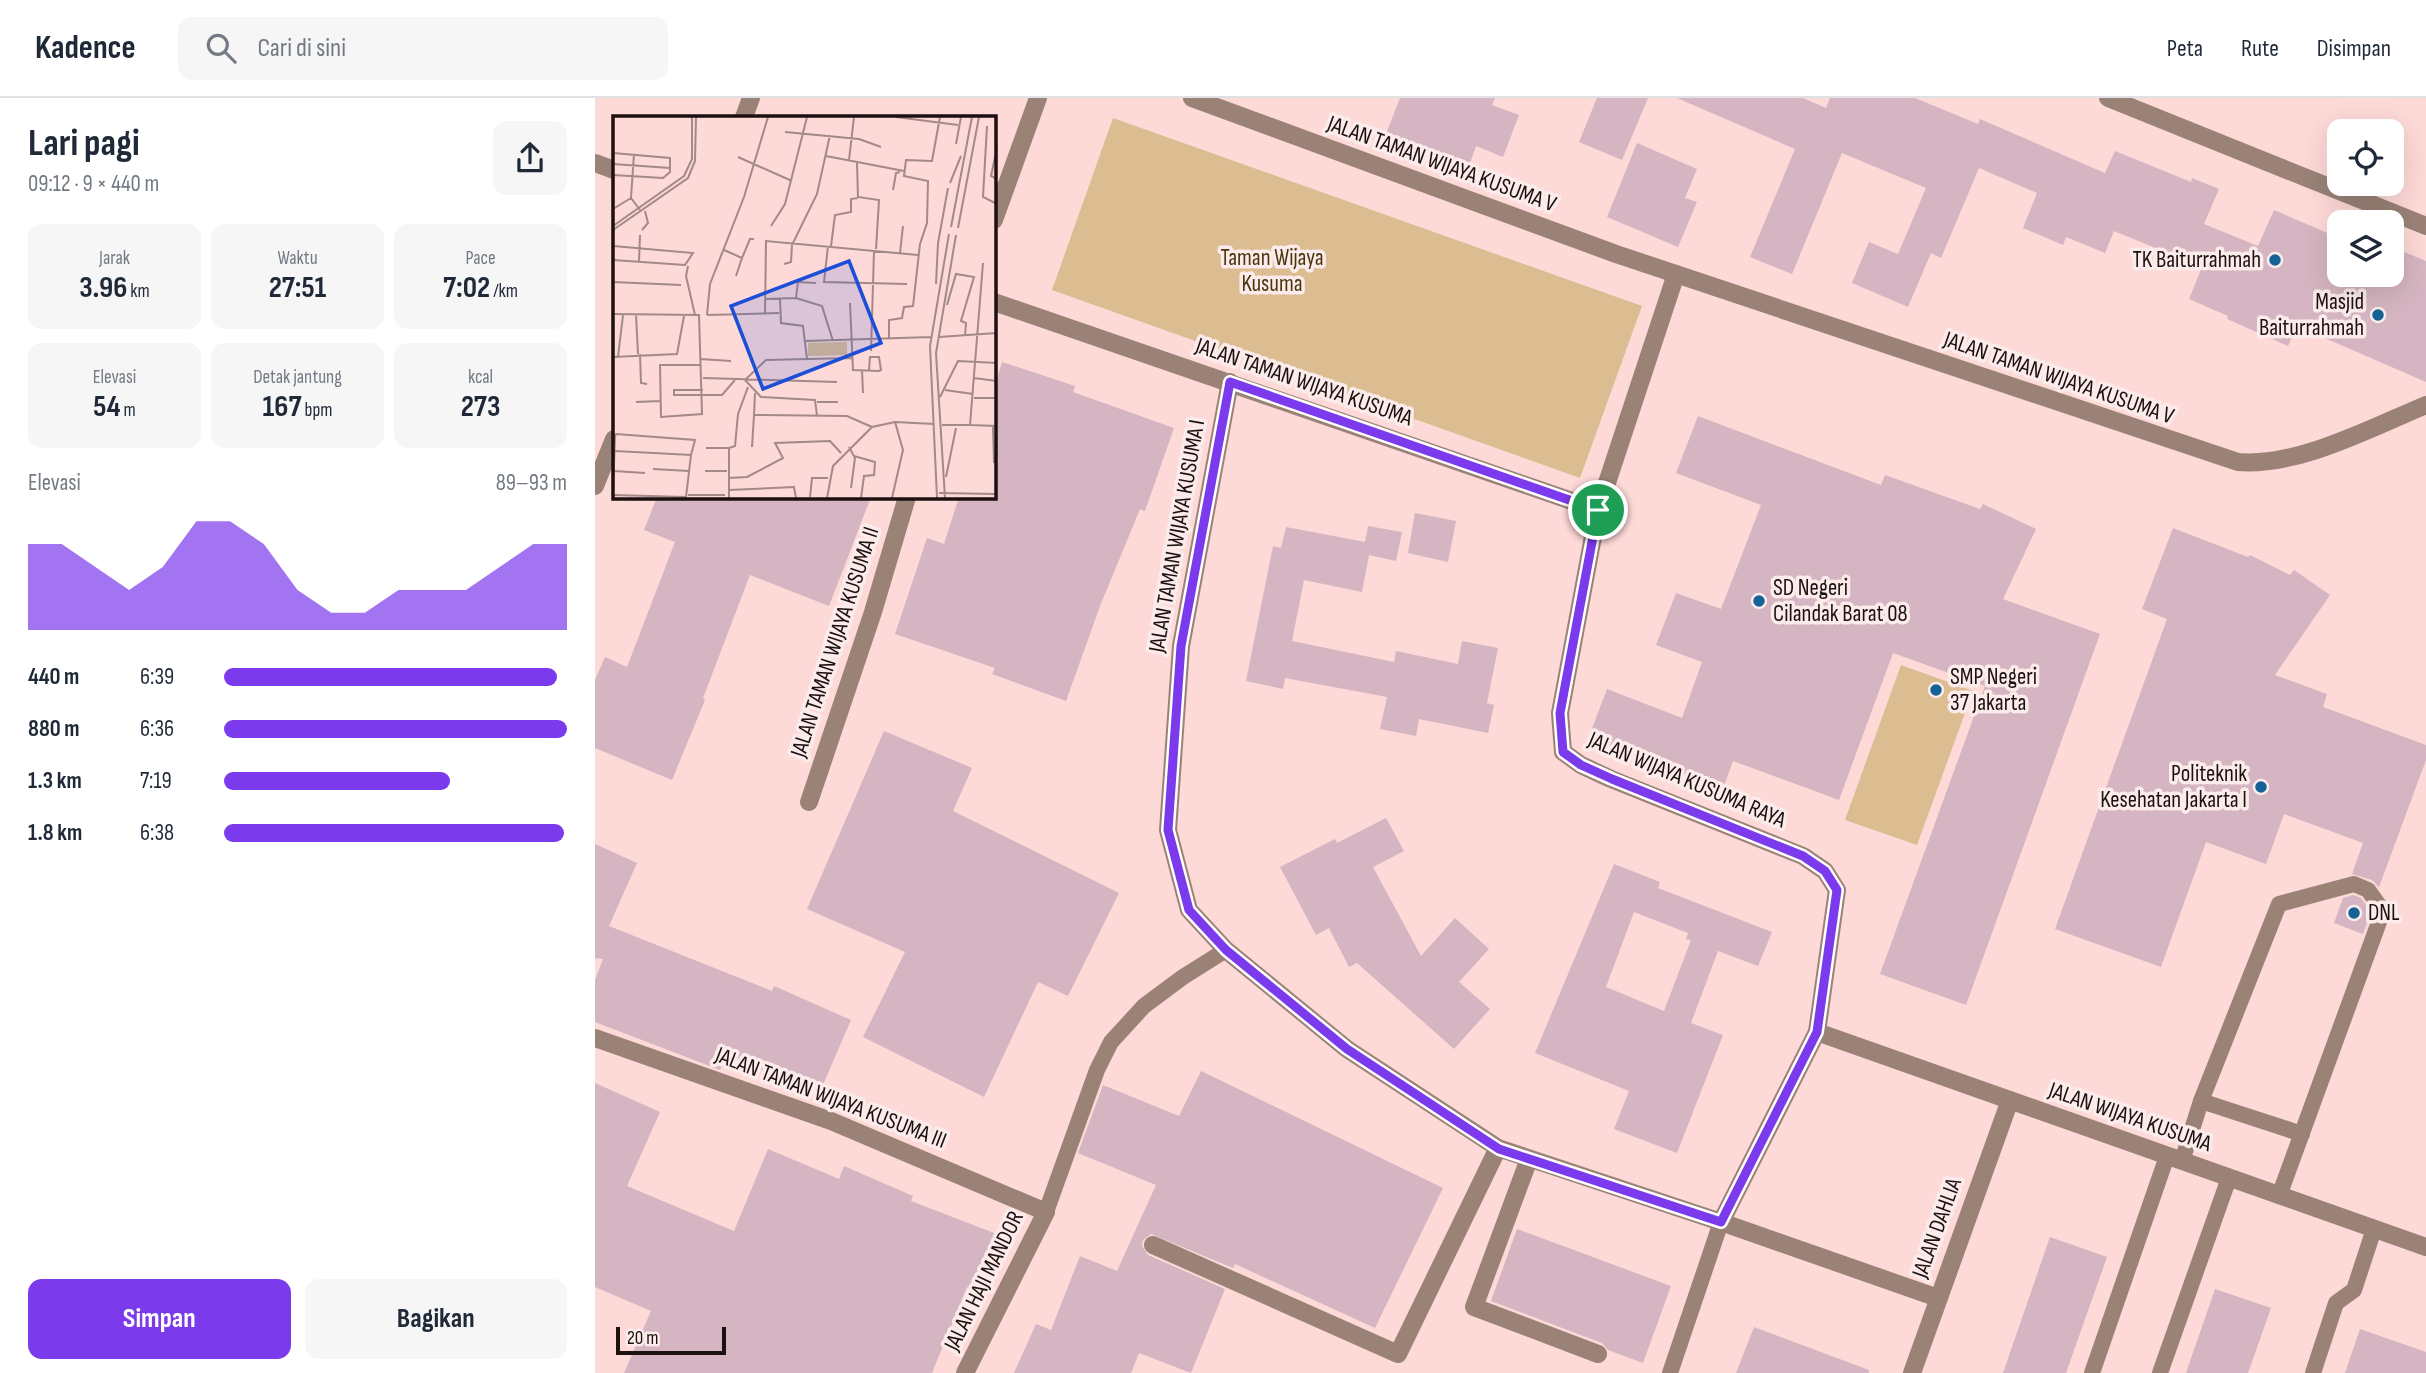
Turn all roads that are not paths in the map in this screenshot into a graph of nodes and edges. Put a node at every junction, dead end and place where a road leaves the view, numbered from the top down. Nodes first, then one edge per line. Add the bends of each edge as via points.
1 (751, 98) edge
2 (1038, 98) edge
3 (1192, 98) edge
4 (2108, 98) edge
5 (744, 116) edge
6 (595, 163) edge
7 (613, 170) edge
8 (996, 214) edge
9 (2426, 226) edge
10 (1676, 274) junction
11 (996, 303) edge
12 (1230, 382) junction
13 (2426, 405) edge
14 (613, 441) edge
15 (595, 486) edge
16 (906, 499) edge
17 (1598, 510) junction
18 (809, 802) dead end
19 (1226, 950) junction
20 (1817, 1032) junction
21 (595, 1038) edge
22 (2010, 1100) junction
23 (2201, 1101) junction
24 (2302, 1134) junction
25 (1499, 1149) junction
26 (1529, 1159) junction
27 (2174, 1159) junction
28 (2229, 1178) junction
29 (2279, 1196) junction
30 (1046, 1212) junction
31 (1721, 1222) junction
32 (2374, 1229) junction
33 (1153, 1245) dead end
34 (2426, 1247) edge
35 (1938, 1298) junction
36 (1598, 1354) dead end
37 (965, 1373) edge
38 (1670, 1373) edge
39 (1912, 1373) edge
40 (2092, 1373) edge
41 (2160, 1373) edge
42 (2313, 1373) edge

1 - 5 street
2 - 8 street
3 - 10 street, JALAN TAMAN WIJAYA KUSUMA V
4 - 9 street
6 - 7 street
10 - 13 street, JALAN TAMAN WIJAYA KUSUMA V via 2238,462 2264,464
10 - 17 street
11 - 12 street, JALAN TAMAN WIJAYA KUSUMA
12 - 17 street, JALAN TAMAN WIJAYA KUSUMA
12 - 19 street, JALAN TAMAN WIJAYA KUSUMA I via 1181,646 1168,830 1189,910
14 - 15 street
16 - 18 street, JALAN TAMAN WIJAYA KUSUMA II
17 - 20 street, JALAN WIJAYA KUSUMA RAYA via 1560,713 1563,752 1581,765 1803,856 1825,871 1837,890
19 - 25 street, JALAN TAMAN WIJAYA KUSUMA I via 1347,1049
19 - 30 lane via 1144,1006 1111,1042
20 - 22 street, JALAN WIJAYA KUSUMA
20 - 31 street
21 - 30 street, JALAN TAMAN WIJAYA KUSUMA III via 831,1121
22 - 27 street, JALAN WIJAYA KUSUMA
22 - 35 street, JALAN DAHLIA
23 - 24 lane
23 - 24 lane via 2279,904 2354,884 2368,890 2383,911
23 - 27 lane
24 - 29 lane
25 - 26 street, JALAN TAMAN WIJAYA KUSUMA I
25 - 33 street via 1398,1354
26 - 31 street, JALAN TAMAN WIJAYA KUSUMA I
26 - 36 street via 1474,1307
27 - 28 street, JALAN WIJAYA KUSUMA
27 - 40 lane
28 - 29 street, JALAN WIJAYA KUSUMA
28 - 41 lane
29 - 32 street, JALAN WIJAYA KUSUMA
30 - 37 street, JALAN HAJI MANDOR
31 - 35 street, JALAN TAMAN WIJAYA KUSUMA I
31 - 38 lane
32 - 34 street, JALAN WIJAYA KUSUMA
32 - 42 lane via 2354,1290 2336,1303
35 - 39 street, JALAN DAHLIA

